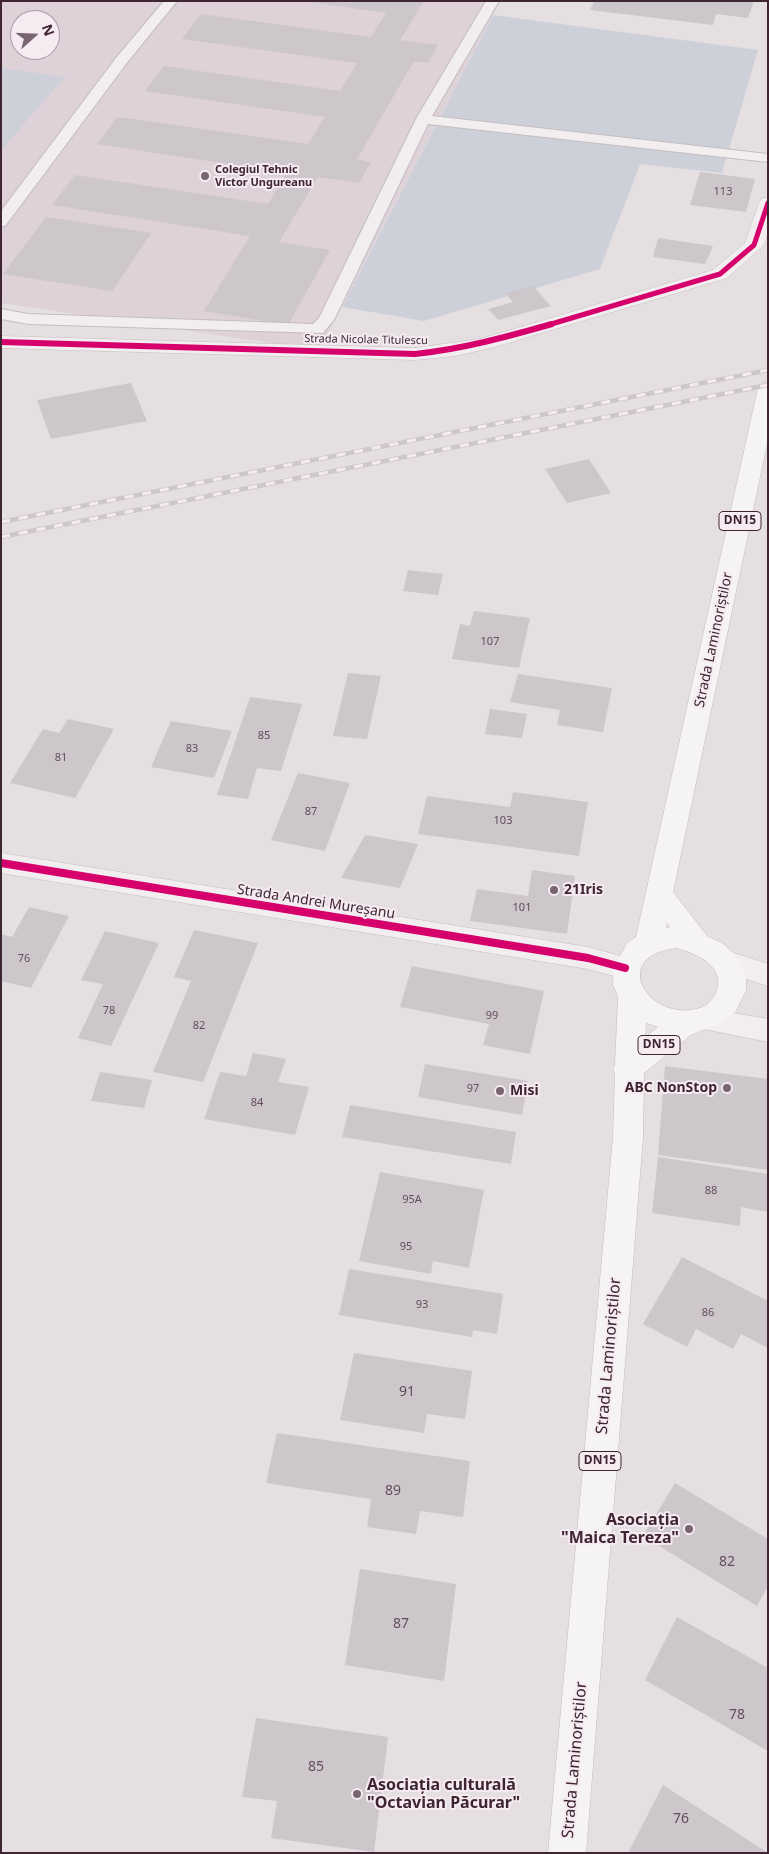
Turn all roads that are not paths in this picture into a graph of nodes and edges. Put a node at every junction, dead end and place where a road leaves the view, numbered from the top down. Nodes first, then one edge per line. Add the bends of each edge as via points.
1 (171, 1) edge
2 (493, 1) edge
3 (423, 119) junction
4 (768, 158) edge
5 (768, 203) edge
6 (1, 222) edge
7 (1, 314) edge
8 (1, 342) edge
9 (768, 388) edge
10 (1, 863) edge
11 (659, 893) junction
12 (696, 941) junction
13 (635, 955) junction
14 (725, 961) junction
15 (768, 975) edge
16 (632, 997) junction
17 (697, 1020) junction
18 (768, 1031) edge
19 (628, 1069) junction
20 (567, 1853) edge

1 - 6 lane via 121,61
2 - 3 lane
3 - 4 lane
3 - 7 lane via 326,320 317,329 28,319
5 - 8 street, Strada Nicolae Titulescu via 754,245 720,274 456,350 415,354
9 - 11 main road, Strada Laminoriștilor / DN15
10 - 13 street, Strada Andrei Mureșanu via 588,958
11 - 12 main road
11 - 13 main road, Strada Laminoriștilor / DN15
12 - 13 main road via 660,939
12 - 14 main road
13 - 16 main road via 626,983
14 - 15 street
14 - 17 main road via 732,975 728,1002 718,1012
16 - 17 main road via 656,1016 672,1021
16 - 19 main road, Strada Laminoriștilor / DN15
17 - 18 street
17 - 19 main road, DN15
19 - 20 main road, Strada Laminoriștilor / DN15 via 628,1137

